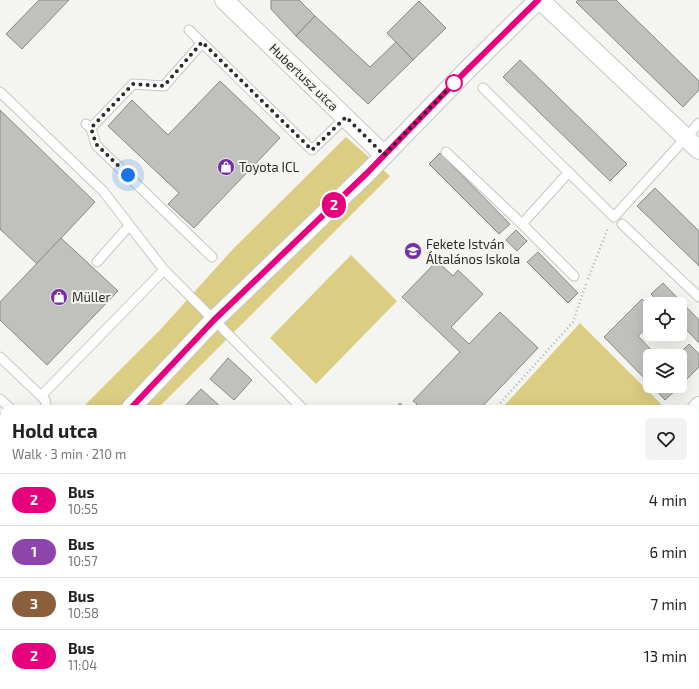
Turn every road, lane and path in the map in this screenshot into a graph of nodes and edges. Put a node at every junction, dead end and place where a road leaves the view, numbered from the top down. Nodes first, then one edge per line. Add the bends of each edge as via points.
1 (224, 0) edge
2 (539, 0) edge
3 (189, 30) dead end
4 (202, 42) junction
5 (483, 88) dead end
6 (0, 92) edge
7 (346, 117) junction
8 (699, 123) edge
9 (686, 137) junction
10 (699, 150) edge
11 (446, 152) dead end
12 (384, 155) junction
13 (569, 172) junction
14 (614, 217) junction
15 (522, 224) junction
16 (622, 224) dead end
17 (129, 226) junction
18 (212, 257) dead end
19 (97, 262) dead end
20 (164, 270) junction
21 (574, 276) dead end
22 (699, 297) edge
23 (214, 320) junction
24 (0, 357) edge
25 (41, 396) junction
26 (46, 405) edge
27 (134, 405) edge
28 (299, 405) edge
29 (498, 405) edge

1 - 7 street, Hubertusz utca
2 - 9 street
2 - 12 street
3 - 4 lane
4 - 7 lane via 312,150
4 - 18 lane via 164,86 133,84 88,126 96,144
5 - 13 lane
6 - 17 lane via 103,191
7 - 12 street, Hubertusz utca
8 - 9 lane
9 - 10 street
9 - 14 lane
11 - 15 lane
12 - 23 street
13 - 14 lane
13 - 15 lane
14 - 29 path via 582,293 573,322
15 - 21 lane
16 - 22 lane
17 - 19 lane
17 - 20 lane
20 - 23 lane
20 - 25 lane
23 - 27 street
23 - 28 lane
24 - 25 lane
25 - 26 lane

